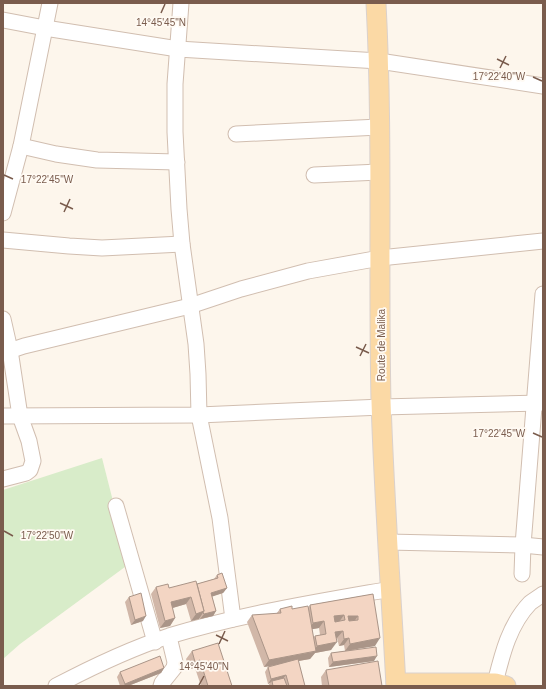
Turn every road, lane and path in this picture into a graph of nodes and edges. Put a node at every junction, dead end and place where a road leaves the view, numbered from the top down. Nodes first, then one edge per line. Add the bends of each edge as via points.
1 (50, 3) edge
2 (181, 3) edge
3 (376, 3) edge
4 (3, 20) edge
5 (45, 28) junction
6 (178, 49) junction
7 (379, 61) junction
8 (543, 86) edge
9 (379, 127) junction
10 (236, 134) dead end
11 (21, 146) junction
12 (177, 162) junction
13 (379, 172) junction
14 (314, 175) dead end
15 (3, 213) edge
16 (3, 240) edge
17 (543, 241) edge
18 (182, 244) junction
19 (380, 258) junction
20 (543, 294) edge
21 (190, 306) junction
22 (3, 319) edge
23 (6, 352) edge
24 (539, 403) edge
25 (382, 407) junction
26 (199, 415) junction
27 (3, 416) edge
28 (20, 416) junction
29 (3, 479) edge
30 (116, 506) dead end
31 (388, 542) junction
32 (523, 545) junction
33 (543, 547) edge
34 (522, 574) dead end
35 (392, 589) junction
36 (543, 594) edge
37 (233, 619) junction
38 (169, 637) junction
39 (155, 642) junction
40 (396, 684) edge
41 (500, 684) edge
42 (56, 686) edge
43 (162, 686) edge

1 - 5 street
2 - 6 street
3 - 7 main road, Route de Malika
4 - 5 street
5 - 6 street
5 - 11 street
6 - 7 street
6 - 12 street via 175,84
7 - 8 street
7 - 9 main road, Route de Malika
9 - 10 street
9 - 13 main road, Route de Malika
11 - 12 street via 97,160
11 - 15 street
12 - 18 street
13 - 14 street
13 - 19 main road, Route de Malika
16 - 18 street via 102,248
17 - 19 street
18 - 21 street
19 - 21 street via 308,271
19 - 25 main road, Route de Malika
20 - 24 street
21 - 23 street
21 - 26 street via 198,366
22 - 23 street
23 - 28 street
24 - 25 street
24 - 32 street
25 - 26 street
25 - 31 main road, Route de Malika
26 - 28 street
26 - 37 street via 220,518
27 - 28 street
28 - 29 street via 33,461 26,473
30 - 39 street
31 - 32 street
31 - 35 main road, Route de Malika
32 - 33 street
32 - 34 street
35 - 37 street
35 - 40 main road, Route de Malika
36 - 41 street via 520,616 507,640
37 - 38 street
38 - 39 street
38 - 43 street via 175,662
39 - 42 street via 86,670
40 - 41 main road

